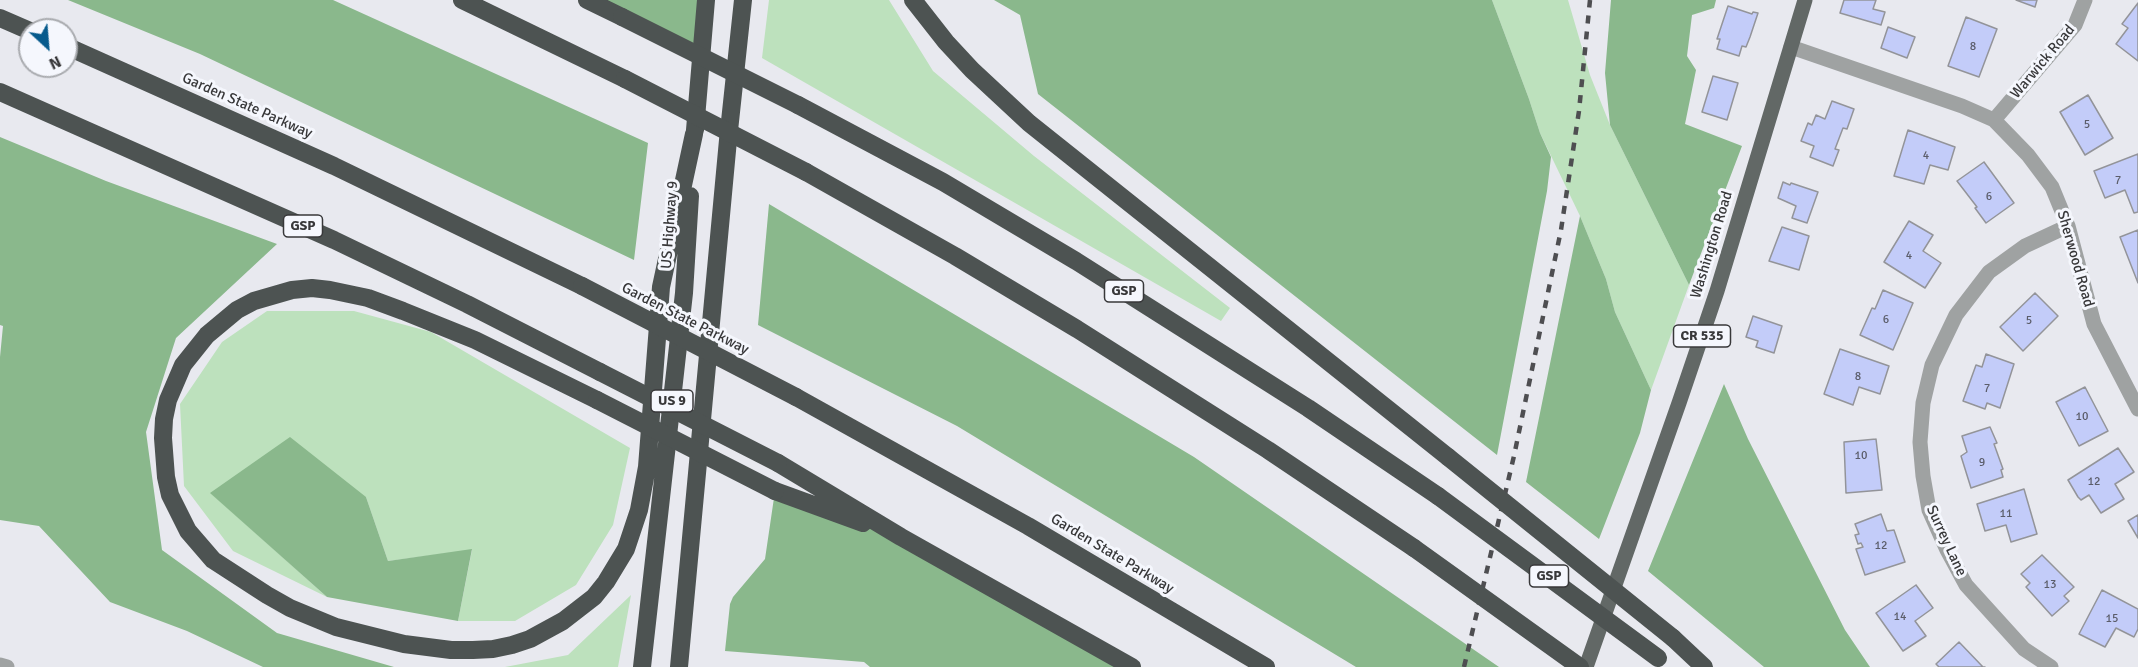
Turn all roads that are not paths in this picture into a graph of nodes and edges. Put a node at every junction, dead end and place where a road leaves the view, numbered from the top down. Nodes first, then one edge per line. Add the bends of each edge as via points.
1 (462, 0) edge
2 (586, 0) edge
3 (706, 0) edge
4 (743, 0) edge
5 (913, 0) edge
6 (1805, 0) edge
7 (2085, 0) edge
8 (0, 18) edge
9 (18, 26) edge
10 (1791, 47) junction
11 (78, 51) edge
12 (0, 92) edge
13 (1994, 120) junction
14 (694, 134) junction
15 (2068, 226) junction
16 (2138, 409) edge
17 (901, 537) junction
18 (1663, 663) edge
19 (0, 665) edge
20 (7, 667) edge
21 (642, 667) edge
22 (679, 667) edge
23 (1132, 667) edge
24 (1266, 667) edge
25 (1580, 667) edge
26 (1586, 667) edge
27 (1704, 667) edge
28 (2051, 667) edge

1 - 25 highway, bridge via 806,172 955,256 1276,455
2 - 18 highway, GSP, bridge via 943,182 1076,261 1308,408 1438,496
3 - 14 highway, US Highway 9 / US 9
4 - 22 highway, US 9
5 - 27 highway, bridge via 972,70 1029,123 1673,638
6 - 10 main road, Washington Road / CR 535
7 - 13 street, Warwick Road via 2075,25
8 - 9 highway
10 - 13 street, Sherwood Road
10 - 26 main road, Washington Road / CR 535 via 1717,291
11 - 24 highway, Garden State Parkway, bridge via 315,157 582,286 796,397 1028,526
12 - 17 highway, GSP, bridge via 334,240 467,304 778,463
13 - 15 street, Sherwood Road via 2052,187
14 - 17 highway, bridge via 661,286 647,467 639,510 616,567 594,597 563,621 521,642 473,650 404,644 336,627 290,608 213,560 188,531 174,504 166,477 164,419 183,365 207,334 237,310 292,290 312,288 368,298 475,340 597,400 775,491
14 - 21 highway, US Highway 9 / US 9 via 684,293
15 - 16 street, Sherwood Road via 2094,324
15 - 28 street, Surrey Lane via 2025,246 1989,272 1956,315 1932,365 1923,403 1920,442 1929,510 1966,585 2024,649
17 - 23 highway, GSP
19 - 20 street

